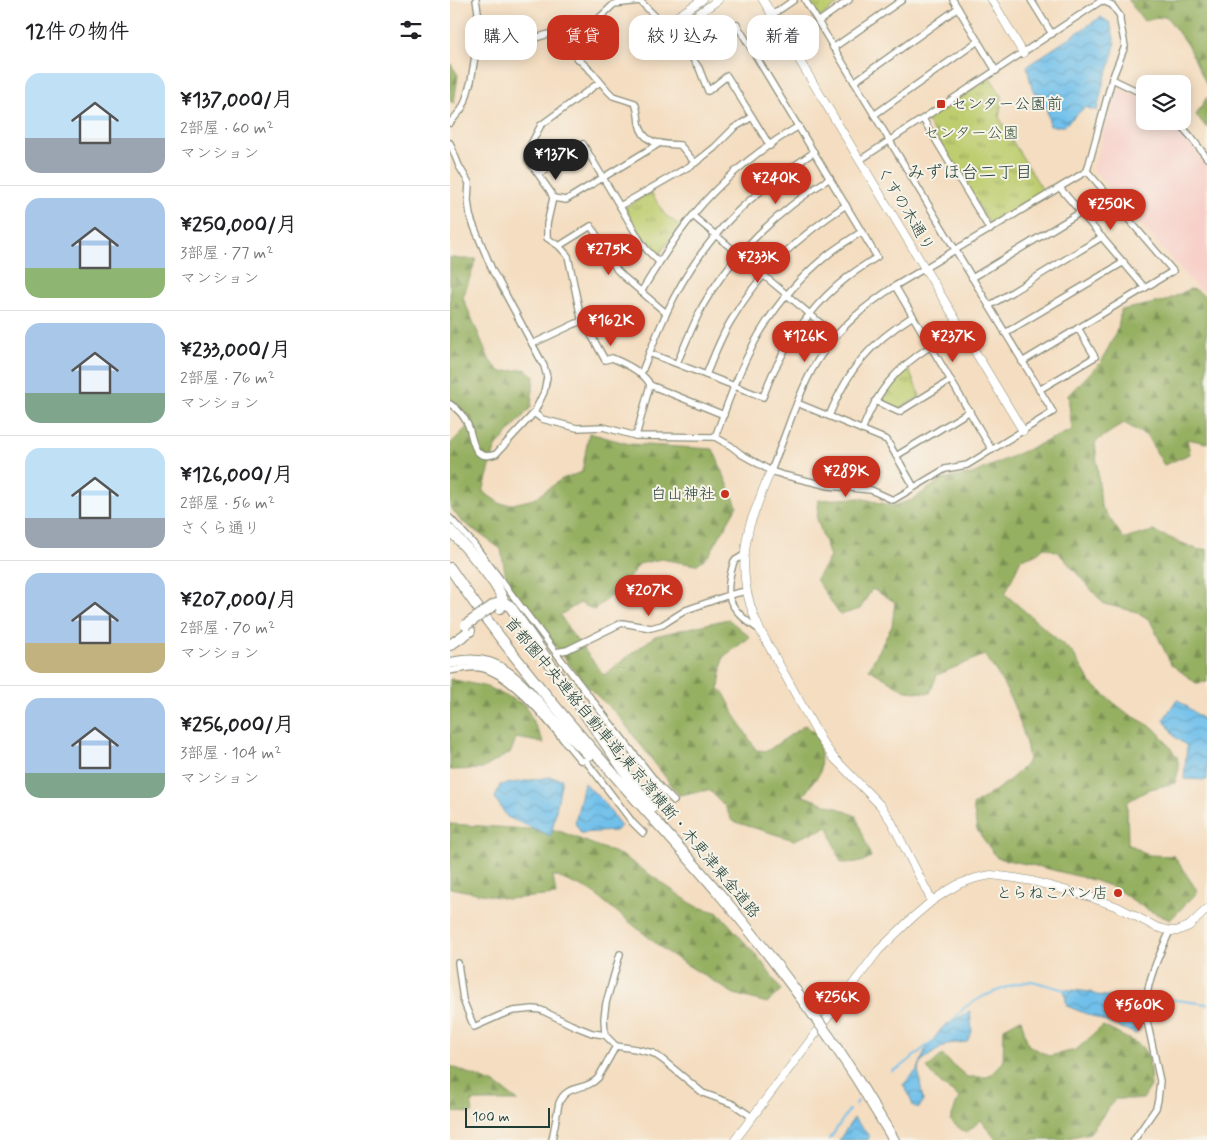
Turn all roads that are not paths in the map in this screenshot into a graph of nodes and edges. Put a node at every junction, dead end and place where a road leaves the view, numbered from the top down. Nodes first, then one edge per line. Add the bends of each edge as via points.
1 (476, 0) edge
2 (702, 0) edge
3 (718, 0) edge
4 (763, 0) edge
5 (794, 0) edge
6 (805, 0) edge
7 (849, 0) edge
8 (902, 0) edge
9 (953, 0) edge
10 (992, 0) edge
11 (1101, 0) edge
12 (641, 1) edge
13 (1033, 1) edge
14 (611, 2) edge
15 (958, 8) junction
16 (477, 15) edge
17 (601, 15) edge
18 (654, 15) edge
19 (679, 15) edge
20 (697, 15) edge
21 (772, 15) joint
22 (814, 15) edge
23 (819, 21) edge
24 (819, 24) edge
25 (737, 26) edge
26 (1052, 34) junction
27 (978, 41) junction
28 (833, 48) junction
29 (1023, 52) junction
30 (474, 60) edge
31 (579, 60) edge
32 (693, 60) edge
33 (799, 60) edge
34 (996, 71) junction
35 (1112, 79) junction
36 (600, 82) junction
37 (854, 82) junction
38 (1136, 91) edge
39 (874, 115) junction
40 (752, 117) junction
41 (923, 119) junction
42 (450, 123) edge
43 (799, 126) junction
44 (1185, 130) edge
45 (890, 141) junction
46 (450, 144) edge
47 (660, 144) junction
48 (770, 146) junction
49 (814, 152) junction
50 (1207, 158) edge
51 (860, 160) junction
52 (695, 163) junction
53 (1087, 171) junction
54 (539, 174) junction
55 (602, 178) junction
56 (830, 178) junction
57 (1060, 188) junction
58 (553, 198) junction
59 (846, 205) junction
60 (620, 206) junction
61 (1081, 212) junction
62 (693, 216) junction
63 (990, 230) junction
64 (861, 232) junction
65 (716, 235) junction
66 (1102, 237) junction
67 (559, 246) junction
68 (955, 250) junction
69 (740, 254) junction
70 (659, 262) junction
71 (1124, 262) junction
72 (925, 269) junction
73 (763, 274) junction
74 (972, 278) junction
75 (895, 286) junction
76 (1146, 288) junction
77 (641, 292) junction
78 (786, 294) junction
79 (989, 306) junction
80 (666, 313) junction
81 (810, 314) junction
82 (913, 316) junction
83 (581, 321) junction
84 (1078, 328) junction
85 (1005, 334) junction
86 (836, 336) junction
87 (532, 344) junction
88 (931, 346) junction
89 (649, 353) junction
90 (1022, 362) junction
91 (678, 363) junction
92 (641, 374) junction
93 (706, 375) junction
94 (951, 380) junction
95 (650, 385) junction
96 (735, 386) junction
97 (1039, 390) junction
98 (875, 401) junction
99 (797, 403) junction
100 (450, 404) edge
101 (970, 411) junction
102 (534, 413) junction
103 (724, 415) junction
104 (829, 416) junction
105 (862, 430) junction
106 (1023, 431) junction
107 (636, 436) junction
108 (715, 438) junction
109 (992, 450) junction
110 (896, 456) junction
111 (771, 470) junction
112 (914, 487) junction
113 (450, 518) edge
114 (450, 530) edge
115 (744, 555) junction
116 (450, 568) edge
117 (450, 576) edge
118 (746, 591) junction
119 (728, 595) junction
120 (498, 606) junction
121 (468, 628) junction
122 (760, 630) junction
123 (450, 638) edge
124 (450, 645) edge
125 (556, 652) junction
126 (450, 663) edge
127 (450, 671) edge
128 (613, 778) junction
129 (674, 801) dead end
130 (643, 833) dead end
131 (722, 897) junction
132 (932, 901) junction
133 (1207, 909) edge
134 (1170, 931) junction
135 (756, 939) junction
136 (620, 954) dead end
137 (458, 963) dead end
138 (604, 1035) junction
139 (616, 1046) junction
140 (752, 1117) junction
141 (552, 1140) edge
142 (735, 1140) edge
143 (894, 1140) edge
144 (1134, 1140) edge

1 - 16 street
2 - 19 street
3 - 20 street
4 - 21 street, くすの木通り
5 - 21 street
6 - 22 street
7 - 23 street
8 - 28 street
9 - 15 street
10 - 29 street
11 - 26 street
11 - 35 street via 1112,5 1120,16 1124,46
12 - 14 street
12 - 18 street
13 - 26 street
14 - 17 street
15 - 27 street
15 - 37 street
24 - 28 street
25 - 43 street
26 - 29 street
27 - 34 street
27 - 39 street
28 - 37 street
29 - 34 street
30 - 42 street via 465,102
31 - 36 street
32 - 40 street via 708,91 727,76
33 - 51 street, くすの木通り
34 - 41 street
35 - 38 street
35 - 53 street
36 - 47 street via 613,96 635,103 639,126 645,136
36 - 54 street via 541,126 531,144 528,160
37 - 39 street
39 - 45 street
40 - 48 street
40 - 52 street via 734,128
41 - 45 street
41 - 63 street
43 - 48 street
43 - 49 street
44 - 50 street
45 - 51 street
45 - 68 street
46 - 87 street via 468,183 472,224 493,272
47 - 52 street via 680,145
47 - 55 street
48 - 62 street via 735,172
49 - 56 street
49 - 65 street via 749,201
51 - 72 street, くすの木通り
52 - 60 street
53 - 57 street
53 - 76 street via 1174,271
54 - 55 street via 583,144
54 - 58 street
55 - 58 street via 566,200
55 - 60 street
56 - 59 street
56 - 69 street via 774,220
57 - 61 street
57 - 63 street
58 - 67 street via 547,224 548,238
59 - 64 street
59 - 73 street via 806,232
60 - 70 street via 646,249
61 - 66 street
61 - 74 street
62 - 65 street
62 - 70 street
63 - 68 street
64 - 78 street via 830,252
64 - 81 street via 877,257 849,276
65 - 69 street
65 - 80 street
66 - 71 street
66 - 79 street
67 - 77 street via 591,226 618,270
67 - 83 street via 568,256
68 - 72 street
68 - 74 street
69 - 73 street
69 - 91 street via 702,308
70 - 77 street
71 - 76 street
71 - 85 street
72 - 75 street
72 - 106 street, くすの木通り
73 - 78 street
73 - 93 street via 731,320
74 - 79 street
75 - 82 street
75 - 86 street via 873,300
76 - 84 street
77 - 80 street
78 - 81 street
78 - 96 street via 762,328
79 - 85 street
80 - 89 street
81 - 86 street
81 - 96 street via 776,366 763,397
82 - 88 street
82 - 104 street via 868,351 847,378
83 - 87 street
83 - 92 street via 605,360 612,358
84 - 90 street
84 - 97 street via 1095,357
85 - 90 street
86 - 99 street via 821,355
87 - 102 street via 547,377
88 - 94 street
88 - 98 street via 895,374
89 - 91 street
89 - 92 street
90 - 97 street
91 - 93 street
92 - 95 street
93 - 96 street
94 - 98 street via 899,412
94 - 101 street
95 - 103 street
95 - 107 street
96 - 103 street
97 - 106 street via 1053,412
98 - 105 street
99 - 104 street
99 - 111 street
100 - 102 street via 464,417 475,450 490,456 496,454
101 - 109 street
101 - 110 street
102 - 107 street via 577,428 603,426
103 - 108 street
104 - 105 street
105 - 110 street via 887,440
106 - 109 street
107 - 108 street
108 - 111 street
109 - 112 street via 967,465 945,469
110 - 112 street
111 - 112 street via 829,486 871,490 893,500
111 - 115 street via 749,527
113 - 125 street
114 - 120 highway via 500,593
115 - 118 street
115 - 119 street via 734,561
116 - 131 highway, 首都圏中央連絡自動車道;東京湾横断・木更津東金道路 via 522,666
117 - 128 highway, 首都圏中央連絡自動車道;東京湾横断・木更津東金道路 via 519,668
118 - 119 street
118 - 122 street
119 - 122 street via 747,623
119 - 125 street via 686,610 662,626 651,628 622,623 567,650
120 - 121 highway, bridge
120 - 131 highway via 510,606 637,789
121 - 123 highway
121 - 124 highway
122 - 132 street via 820,740 880,805
125 - 129 street
126 - 128 highway via 468,660 490,663 509,674
127 - 130 street via 479,668 494,672 511,683 580,760 586,761
128 - 135 highway, 首都圏中央連絡自動車道;東京湾横断・木更津東金道路
131 - 135 highway, 首都圏中央連絡自動車道;東京湾横断・木更津東金道路
132 - 134 street via 976,878 992,875 1010,877 1090,897
132 - 140 street via 878,951
133 - 134 street via 1189,926
134 - 144 street via 1152,971 1145,1006 1160,1081 1158,1100
135 - 143 highway, 首都圏中央連絡自動車道;東京湾横断・木更津東金道路, bridge via 830,1038
136 - 138 street via 606,1003
137 - 138 street via 463,1000 474,1027 513,1011 533,1009
138 - 139 street
139 - 140 street via 653,1053 703,1093 733,1104
139 - 141 street via 594,1082 570,1089 561,1098
140 - 142 street

